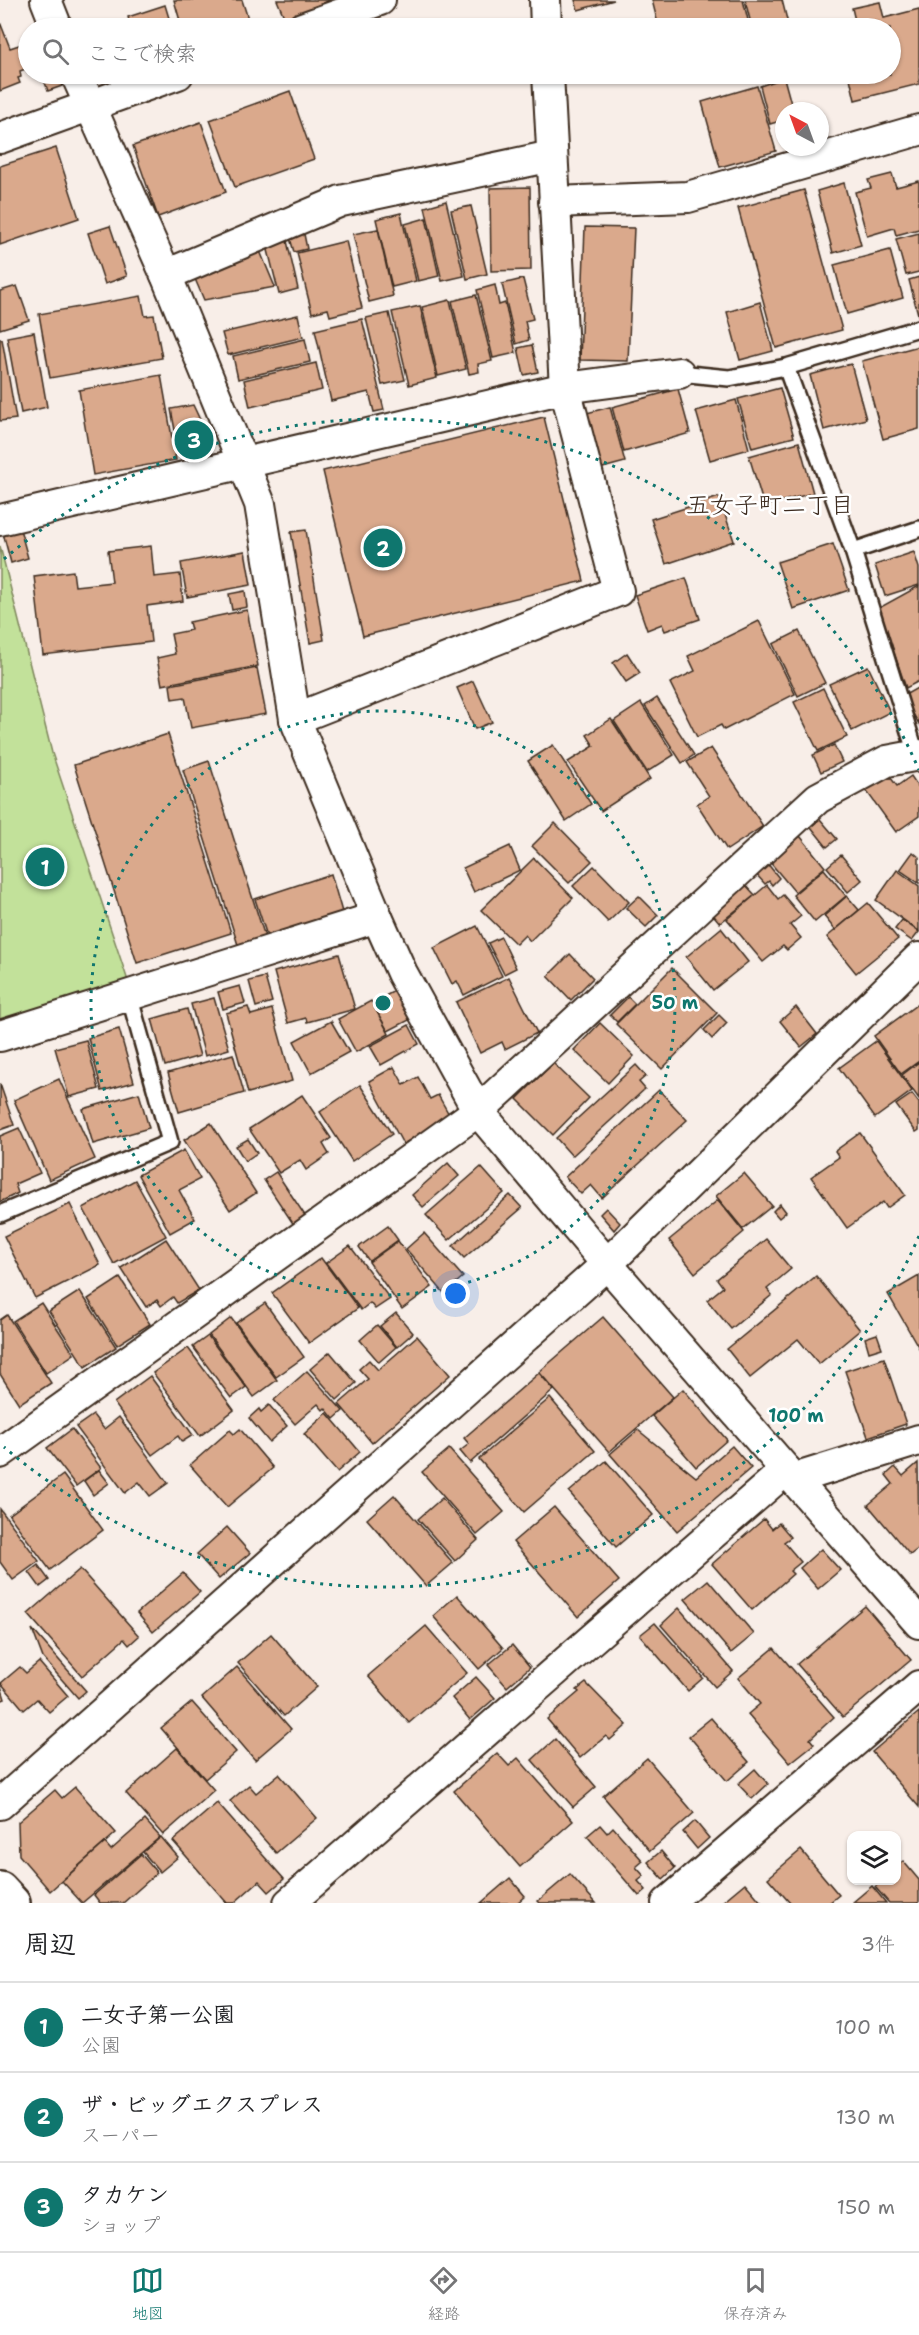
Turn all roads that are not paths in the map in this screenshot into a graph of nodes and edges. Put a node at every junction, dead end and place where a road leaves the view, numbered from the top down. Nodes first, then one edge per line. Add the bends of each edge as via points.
1 (46, 0) edge
2 (380, 0) edge
3 (545, 0) edge
4 (53, 18) edge
5 (330, 18) edge
6 (546, 18) edge
7 (80, 84) edge
8 (150, 84) edge
9 (548, 84) edge
10 (89, 106) junction
11 (919, 130) edge
12 (0, 138) edge
13 (552, 156) junction
14 (554, 202) junction
15 (166, 275) junction
16 (919, 328) edge
17 (786, 367) junction
18 (679, 373) joint
19 (565, 388) junction
20 (241, 463) junction
21 (0, 520) edge
22 (919, 529) edge
23 (853, 551) junction
24 (295, 719) junction
25 (917, 755) edge
26 (377, 917) junction
27 (919, 958) edge
28 (129, 995) junction
29 (0, 1036) edge
30 (478, 1111) junction
31 (0, 1214) edge
32 (607, 1264) junction
33 (919, 1440) edge
34 (0, 1453) edge
35 (790, 1475) junction
36 (919, 1623) edge
37 (919, 1686) edge
38 (0, 1804) edge
39 (0, 1890) edge
40 (13, 1903) edge
41 (289, 1903) edge
42 (666, 1903) edge

1 - 4 street
2 - 5 street
3 - 6 street
7 - 10 street
8 - 10 street
9 - 13 street
10 - 12 street
10 - 15 street
11 - 14 street via 688,197
13 - 14 street
13 - 15 street via 341,201
14 - 19 street
15 - 20 street
16 - 17 lane
17 - 18 lane via 729,378
17 - 23 lane
18 - 19 street
19 - 20 street
19 - 24 street via 618,591
20 - 21 street
20 - 24 street via 260,504
22 - 23 lane
23 - 25 lane
24 - 26 street
25 - 30 street via 887,761 818,798
26 - 28 street
26 - 30 street via 402,973
27 - 32 street
28 - 29 street
28 - 31 lane via 170,1142
30 - 32 street
30 - 34 street
32 - 35 street
32 - 38 street
33 - 35 street
35 - 36 street
35 - 41 street
37 - 42 street
39 - 40 street

